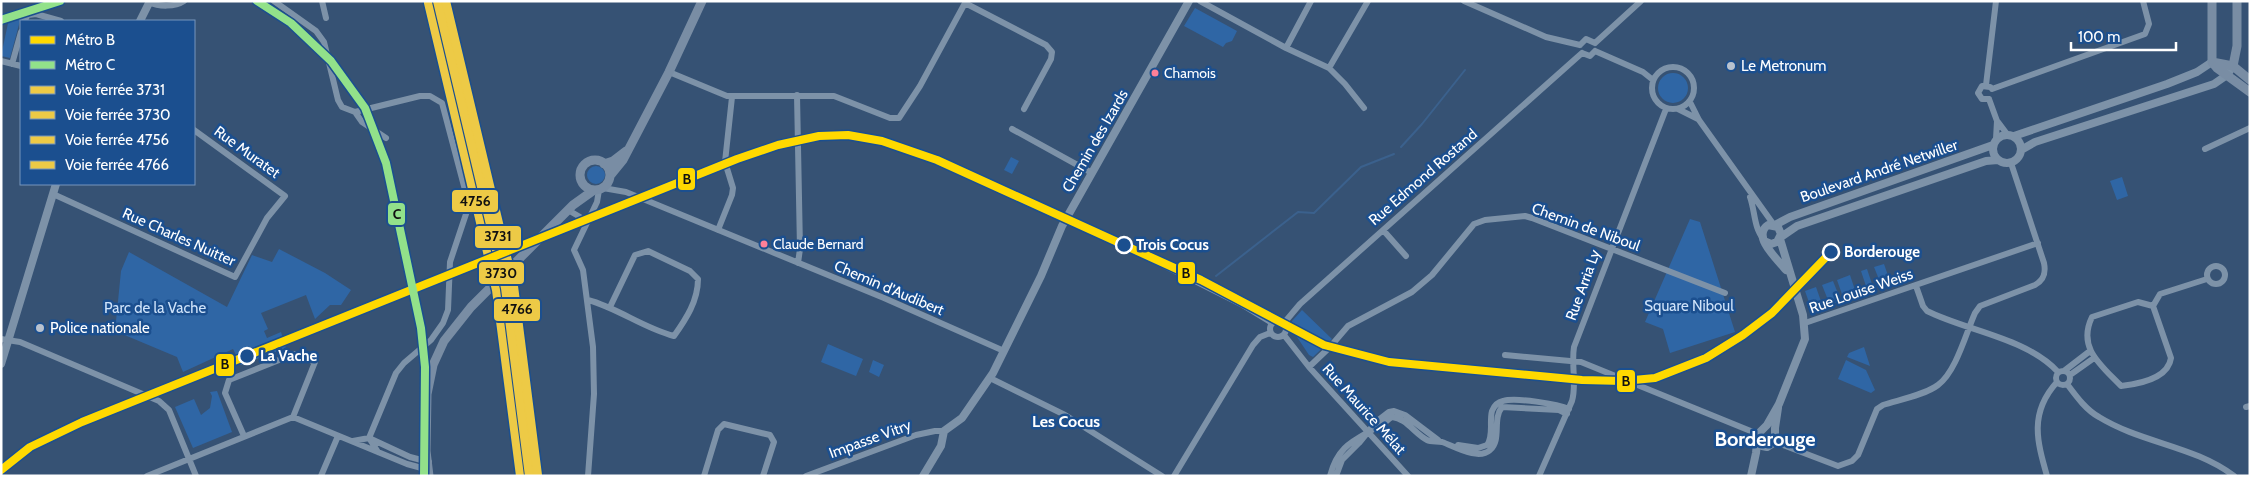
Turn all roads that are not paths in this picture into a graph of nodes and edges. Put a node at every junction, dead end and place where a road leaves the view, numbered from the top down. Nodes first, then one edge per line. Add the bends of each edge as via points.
1 (184, 1) edge
2 (274, 1) edge
3 (322, 1) edge
4 (702, 1) edge
5 (1189, 1) edge
6 (1200, 1) edge
7 (1311, 1) edge
8 (1368, 1) edge
9 (1464, 1) edge
10 (1641, 1) edge
11 (1996, 1) edge
12 (2143, 1) edge
13 (2212, 1) edge
14 (2237, 1) edge
15 (149, 2) edge
16 (966, 2) edge
17 (326, 18) dead end
18 (25, 19) edge
19 (57, 20) edge
20 (140, 20) edge
21 (20, 36) edge
22 (1595, 42) junction
23 (1580, 45) junction
24 (1286, 48) junction
25 (1596, 51) junction
26 (1582, 53) junction
27 (1, 61) edge
28 (2212, 62) junction
29 (12, 64) junction
30 (20, 66) edge
31 (2233, 66) junction
32 (1329, 68) junction
33 (669, 72) junction
34 (2227, 75) junction
35 (1653, 80) junction
36 (2250, 80) edge
37 (1989, 87) junction
38 (2250, 92) edge
39 (797, 95) junction
40 (732, 97) junction
41 (1989, 99) junction
42 (1690, 102) junction
43 (1364, 108) dead end
44 (1666, 108) junction
45 (1024, 109) dead end
46 (1678, 109) junction
47 (355, 112) junction
48 (1699, 120) junction
49 (1997, 121) junction
50 (2250, 128) edge
51 (1012, 129) dead end
52 (195, 131) edge
53 (2010, 135) junction
54 (386, 138) dead end
55 (1994, 142) junction
56 (2205, 149) dead end
57 (2021, 150) junction
58 (626, 151) junction
59 (1998, 160) junction
60 (2011, 163) junction
61 (604, 164) junction
62 (1092, 173) junction
63 (610, 177) junction
64 (582, 181) junction
65 (56, 185) edge
66 (599, 189) junction
67 (1747, 189) junction
68 (626, 192) junction
69 (53, 194) junction
70 (285, 196) joint
71 (571, 208) junction
72 (1067, 217) junction
73 (585, 225) junction
74 (1775, 225) junction
75 (718, 230) junction
76 (1383, 230) junction
77 (1780, 238) junction
78 (1764, 239) junction
79 (2038, 243) junction
80 (1608, 248) junction
81 (1406, 256) dead end
82 (798, 263) junction
83 (1789, 273) junction
84 (2207, 279) dead end
85 (1916, 286) junction
86 (1725, 293) dead end
87 (588, 300) junction
88 (2153, 306) junction
89 (610, 307) junction
90 (1272, 323) junction
91 (1284, 323) junction
92 (1805, 324) junction
93 (1969, 326) junction
94 (1270, 333) junction
95 (1284, 335) junction
96 (5, 339) edge
97 (1004, 351) junction
98 (2090, 351) junction
99 (1506, 355) dead end
100 (2094, 358) junction
101 (1572, 360) junction
102 (1, 364) edge
103 (1309, 367) junction
104 (2064, 373) junction
105 (990, 378) junction
106 (2057, 382) junction
107 (2067, 384) junction
108 (1779, 404) junction
109 (1568, 411) junction
110 (293, 418) junction
111 (944, 431) junction
112 (1368, 432) junction
113 (1774, 433) junction
114 (1760, 435) junction
115 (244, 436) junction
116 (338, 436) junction
117 (368, 438) junction
118 (349, 440) junction
119 (1775, 442) junction
120 (1767, 447) junction
121 (378, 452) junction
122 (1344, 453) junction
123 (189, 458) junction
124 (429, 469) edge
125 (147, 476) edge
126 (196, 476) edge
127 (321, 476) edge
128 (588, 476) edge
129 (704, 476) edge
130 (763, 476) edge
131 (806, 476) edge
132 (923, 476) edge
133 (1162, 476) edge
134 (1174, 476) edge
135 (1330, 476) edge
136 (1336, 476) edge
137 (1408, 476) edge
138 (1539, 476) edge
139 (1751, 476) edge
140 (2047, 476) edge
141 (2234, 476) edge

1 - 15 street via 175,5
2 - 47 street via 320,36 338,100 342,107
3 - 17 street
4 - 33 main road
5 - 62 street, Chemin des Izards
6 - 24 street
7 - 24 street
8 - 32 street
9 - 23 street via 1546,37
10 - 22 street
11 - 37 street
12 - 37 street via 2149,19 2145,34
13 - 28 main road
14 - 31 main road
15 - 20 street
16 - 39 street via 899,118 890,118 834,96
16 - 45 street via 1046,45 1052,52
18 - 19 street via 36,14
21 - 29 street
22 - 23 street via 1586,40
22 - 25 street
23 - 26 street
24 - 32 street
25 - 26 street via 1590,56
25 - 35 street via 1643,72
26 - 76 street, Rue Edmond Rostand
27 - 29 street
28 - 31 main road
28 - 34 main road
28 - 53 street via 2176,81
29 - 30 street
31 - 34 street
31 - 36 main road
32 - 43 street
33 - 40 street
33 - 58 main road
34 - 38 main road
34 - 57 street via 2214,84 2034,142
35 - 42 street via 1665,69 1684,70 1694,86
35 - 44 street via 1652,95 1659,105
37 - 41 street via 1993,94
37 - 41 street via 1980,88 1978,93 1982,99
39 - 40 street
39 - 82 street
40 - 75 street via 725,162 733,188
41 - 49 street
42 - 46 street
42 - 48 street
44 - 46 street
44 - 80 street, Rue Arria Ly
46 - 48 street
47 - 54 street via 362,122
47 - 117 street via 420,96 430,96 442,103 469,205 452,252 446,316 431,340 399,368
48 - 67 street
49 - 53 street
49 - 55 street
50 - 56 street
51 - 62 street
52 - 70 street, Rue Muratet
53 - 55 street
53 - 57 street via 2019,142
55 - 59 street via 1993,152
55 - 74 street, Boulevard André Netwiller
57 - 60 street
58 - 61 main road
58 - 63 main road
59 - 60 street
59 - 77 street, Boulevard André Netwiller via 1986,161 1797,226
60 - 79 street
61 - 63 main road
61 - 64 main road via 596,161 586,164 581,172
62 - 72 street, Chemin des Izards
63 - 66 main road
63 - 68 street, Chemin d'Audibert
64 - 66 main road via 587,187
64 - 71 main road
65 - 69 street
66 - 68 street, Chemin d'Audibert
66 - 71 main road
66 - 73 street via 597,202
67 - 74 street
67 - 78 street via 1755,210 1757,232
68 - 75 street, Chemin d'Audibert
69 - 70 street, Rue Charles Nuitter via 235,277 267,218
69 - 96 street
71 - 73 street
71 - 124 main road via 471,307 452,331 435,379
72 - 90 street via 1241,304
72 - 97 street, Chemin des Izards
73 - 87 street via 574,250 583,270
74 - 77 street via 1780,230
74 - 78 street via 1763,229
75 - 82 street, Chemin d'Audibert
76 - 81 street
76 - 91 street, Rue Edmond Rostand via 1300,304
77 - 78 street via 1771,244
77 - 83 street
78 - 83 street
79 - 85 street, Rue Louise Weiss
79 - 93 street via 2045,269 2042,280 1986,302 1977,309
80 - 86 street, Chemin de Niboul
80 - 101 street, Rue Arria Ly
80 - 103 street, Chemin de Niboul via 1524,216 1474,224 1432,275 1412,292 1348,326
82 - 97 street, Chemin d'Audibert
83 - 92 street
84 - 88 street via 2160,294
85 - 92 street, Rue Louise Weiss
85 - 93 street via 1922,306 1927,310
87 - 89 street
87 - 128 street via 594,370
88 - 98 street via 2138,302 2092,317 2087,329
88 - 100 street via 2171,358 2170,366 2162,375 2121,386
89 - 89 street via 658,332 674,336 698,292 698,279 690,271 648,250 635,255
90 - 91 street
90 - 94 street
91 - 95 street
92 - 108 street via 1804,343
93 - 104 street via 2026,350
93 - 119 street via 1944,380 1930,389 1877,409 1858,455 1852,461 1838,466
94 - 95 street via 1276,338
94 - 134 street via 1253,345
95 - 103 street, Rue Maurice Mélat
96 - 102 street
96 - 123 street via 159,401 169,410
97 - 105 street, Chemin des Izards
98 - 100 street
98 - 104 street
99 - 101 street
100 - 104 street
101 - 109 street, Rue Arria Ly via 1574,395
101 - 114 street
103 - 112 street, Rue Maurice Mélat
104 - 106 street via 2055,378
104 - 107 street
105 - 111 street, Chemin des Izards via 962,418
105 - 133 street via 1065,415
106 - 107 street
106 - 140 street via 2048,394 2037,424 2037,438
107 - 141 street via 2098,417 2119,428 2215,463
108 - 113 street
108 - 114 street
109 - 112 street via 1502,407 1495,441 1490,450 1478,454 1428,440 1395,417
109 - 138 street, Rue Arria Ly
110 - 115 street
110 - 115 street via 315,362 294,354 229,380 225,393
110 - 116 street
111 - 131 street, Impasse Vitry via 916,435
111 - 132 street via 941,446
112 - 122 street via 1354,438
112 - 137 street, Rue Maurice Mélat
113 - 114 street via 1770,429
113 - 119 street
114 - 120 street via 1762,446
114 - 139 street
115 - 123 street
116 - 118 street
116 - 127 street
117 - 118 street
117 - 121 street
117 - 124 street via 410,456
118 - 121 street
119 - 120 street
120 - 139 street
121 - 124 street via 420,469
122 - 135 street via 1334,462
122 - 136 street
123 - 125 street
123 - 126 street
129 - 130 street via 718,430 724,424 770,435 774,442

